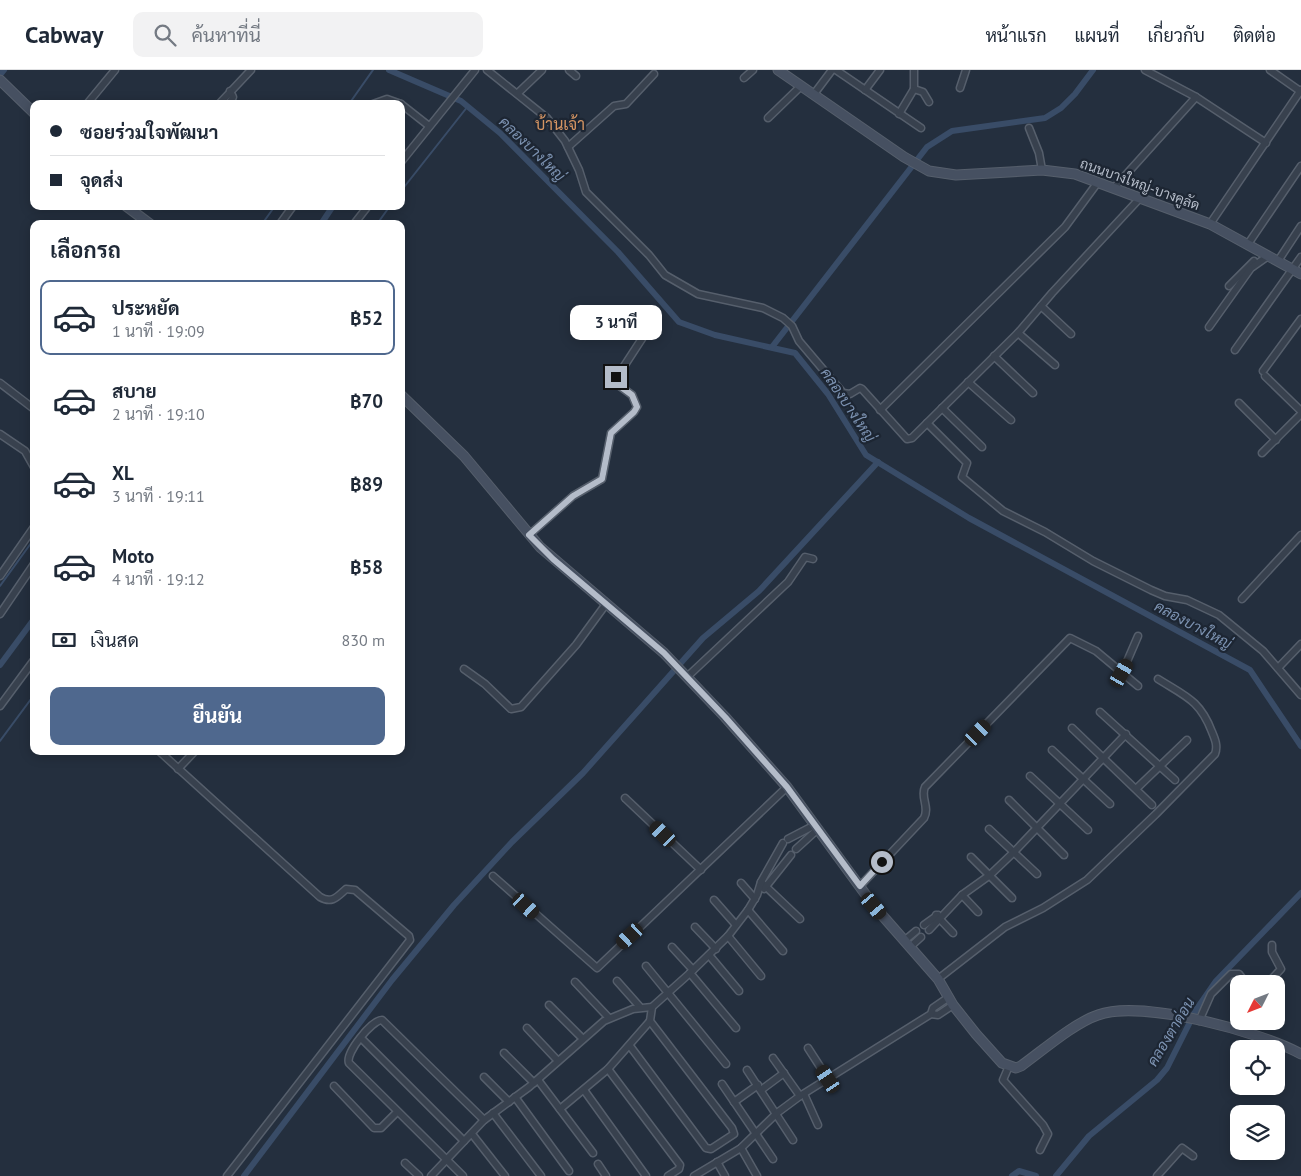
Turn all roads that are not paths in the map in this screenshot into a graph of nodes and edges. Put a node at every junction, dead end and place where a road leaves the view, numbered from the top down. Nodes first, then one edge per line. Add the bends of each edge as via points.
1 (114, 70) edge
2 (251, 70) edge
3 (474, 70) edge
4 (487, 70) edge
5 (542, 70) edge
6 (569, 70) edge
7 (753, 70) edge
8 (778, 70) edge
9 (832, 70) edge
10 (836, 70) edge
11 (880, 70) edge
12 (914, 70) edge
13 (966, 70) edge
14 (1145, 70) edge
15 (1270, 70) edge
16 (654, 74) dead end
17 (576, 76) dead end
18 (744, 78) dead end
19 (2, 82) edge
20 (801, 86) junction
21 (960, 88) dead end
22 (914, 89) junction
23 (865, 90) junction
24 (1300, 90) edge
25 (230, 91) junction
26 (518, 93) junction
27 (814, 94) junction
28 (1196, 98) junction
29 (91, 100) edge
30 (222, 100) edge
31 (231, 100) edge
32 (929, 102) dead end
33 (405, 107) edge
34 (30, 110) edge
35 (899, 114) junction
36 (768, 118) dead end
37 (429, 126) junction
38 (921, 128) dead end
39 (1029, 128) dead end
40 (1266, 143) junction
41 (568, 148) junction
42 (405, 157) edge
43 (1301, 166) edge
44 (1042, 170) junction
45 (1098, 182) junction
46 (1114, 188) junction
47 (1140, 198) junction
48 (132, 210) edge
49 (365, 210) edge
50 (145, 220) edge
51 (357, 220) edge
52 (1210, 224) junction
53 (1301, 226) edge
54 (1248, 244) junction
55 (1301, 257) edge
56 (1264, 258) junction
57 (1278, 261) junction
58 (1292, 269) junction
59 (1301, 274) edge
60 (1229, 286) dead end
61 (1041, 306) junction
62 (1301, 319) edge
63 (1209, 327) dead end
64 (1018, 333) junction
65 (645, 334) dead end
66 (1071, 334) dead end
67 (1235, 350) dead end
68 (994, 356) junction
69 (1055, 366) dead end
70 (968, 382) junction
71 (0, 383) edge
72 (1033, 393) dead end
73 (405, 400) edge
74 (1239, 403) dead end
75 (30, 407) edge
76 (942, 408) junction
77 (880, 410) junction
78 (1301, 412) edge
79 (1011, 420) dead end
80 (927, 423) junction
81 (0, 434) edge
82 (1276, 440) junction
83 (982, 447) dead end
84 (1262, 453) dead end
85 (30, 461) edge
86 (30, 533) edge
87 (529, 535) junction
88 (1301, 535) edge
89 (813, 559) dead end
90 (30, 570) edge
91 (0, 576) edge
92 (1242, 599) dead end
93 (606, 604) junction
94 (0, 614) edge
95 (1138, 636) dead end
96 (1301, 644) edge
97 (30, 665) edge
98 (1278, 668) junction
99 (464, 669) dead end
100 (1122, 673) junction
101 (684, 674) junction
102 (1158, 679) dead end
103 (1138, 686) dead end
104 (1301, 695) edge
105 (0, 706) edge
106 (1100, 712) dead end
107 (1072, 728) dead end
108 (1126, 734) junction
109 (1187, 740) dead end
110 (1052, 750) dead end
111 (163, 755) edge
112 (191, 755) edge
113 (1104, 757) junction
114 (1160, 764) junction
115 (178, 769) junction
116 (1030, 776) dead end
117 (1083, 779) junction
118 (1175, 780) dead end
119 (787, 787) junction
120 (1136, 789) junction
121 (625, 798) dead end
122 (1008, 800) dead end
123 (1060, 804) junction
124 (1110, 804) dead end
125 (1152, 805) dead end
126 (817, 827) junction
127 (1037, 828) junction
128 (989, 829) dead end
129 (1088, 830) dead end
130 (796, 849) dead end
131 (1014, 852) junction
132 (1064, 854) dead end
133 (791, 855) dead end
134 (971, 857) dead end
135 (701, 870) junction
136 (1036, 874) dead end
137 (990, 875) junction
138 (493, 876) dead end
139 (741, 883) dead end
140 (764, 884) junction
141 (860, 886) junction
142 (962, 894) junction
143 (756, 897) junction
144 (1012, 898) dead end
145 (714, 900) dead end
146 (748, 910) junction
147 (978, 912) dead end
148 (800, 918) dead end
149 (938, 918) junction
150 (736, 925) junction
151 (695, 927) dead end
152 (926, 928) dead end
153 (953, 933) dead end
154 (919, 934) dead end
155 (728, 936) junction
156 (907, 944) junction
157 (1272, 945) dead end
158 (672, 947) dead end
159 (716, 949) junction
160 (783, 951) dead end
161 (709, 955) junction
162 (646, 966) dead end
163 (691, 972) junction
164 (1230, 975) edge
165 (1275, 975) edge
166 (761, 976) dead end
167 (938, 979) junction
168 (617, 981) dead end
169 (575, 982) dead end
170 (739, 991) dead end
171 (670, 992) junction
172 (951, 1001) junction
173 (549, 1005) dead end
174 (652, 1006) junction
175 (640, 1007) junction
176 (609, 1018) junction
177 (1197, 1020) junction
178 (650, 1021) junction
179 (527, 1028) dead end
180 (736, 1028) dead end
181 (361, 1038) junction
182 (583, 1039) junction
183 (630, 1046) junction
184 (808, 1048) dead end
185 (504, 1053) dead end
186 (1301, 1054) edge
187 (774, 1058) dead end
188 (558, 1061) junction
189 (726, 1064) dead end
190 (1009, 1066) junction
191 (608, 1069) junction
192 (747, 1070) dead end
193 (784, 1074) junction
194 (484, 1077) dead end
195 (828, 1079) junction
196 (536, 1081) junction
197 (722, 1084) dead end
198 (334, 1086) dead end
199 (759, 1088) junction
200 (584, 1090) junction
201 (802, 1095) junction
202 (512, 1100) junction
203 (734, 1102) junction
204 (560, 1109) junction
205 (398, 1112) junction
206 (493, 1113) junction
207 (777, 1113) junction
208 (484, 1120) junction
209 (818, 1125) dead end
210 (472, 1134) junction
211 (756, 1134) junction
212 (793, 1140) dead end
213 (464, 1141) junction
214 (741, 1148) junction
215 (1040, 1150) dead end
216 (594, 1153) dead end
217 (1193, 1156) dead end
218 (773, 1159) dead end
219 (447, 1160) junction
220 (717, 1162) junction
221 (405, 1163) dead end
222 (598, 1164) dead end
223 (569, 1171) dead end
224 (227, 1176) edge
225 (419, 1176) edge
226 (431, 1176) edge
227 (463, 1176) edge
228 (505, 1176) edge
229 (541, 1176) edge
230 (606, 1176) edge
231 (646, 1176) edge
232 (668, 1176) edge
233 (694, 1176) edge
234 (725, 1176) edge
235 (757, 1176) edge
236 (1156, 1176) edge

1 - 29 street
2 - 25 street
3 - 37 street
4 - 26 street
5 - 26 street
6 - 17 street
7 - 18 street
8 - 20 street, ถนนบางใหญ่-บางคูลัด
9 - 27 street
10 - 23 street
11 - 23 street
12 - 22 street
13 - 21 street
14 - 28 street
15 - 24 street
16 - 41 street via 626,104 614,106
19 - 34 street
20 - 27 street, ถนนบางใหญ่-บางคูลัด
20 - 36 street
22 - 32 street via 923,92
22 - 35 street
23 - 35 street
24 - 40 street
25 - 30 street
25 - 31 street
26 - 41 street via 547,118
27 - 44 street, ถนนบางใหญ่-บางคูลัด via 904,157 934,173 956,176
28 - 40 street
28 - 46 street
33 - 37 street
35 - 38 street
37 - 42 street
39 - 44 street
40 - 52 street
41 - 77 street via 586,192 665,275 698,294 763,308 783,318 843,393 850,394 860,388
43 - 54 street
44 - 45 street, ถนนบางใหญ่-บางคูลัด via 1075,174
45 - 46 street, ถนนบางใหญ่-บางคูลัด
45 - 77 street via 1065,227
46 - 47 street, ถนนบางใหญ่-บางคูลัด
47 - 52 street, ถนนบางใหญ่-บางคูลัด
47 - 61 street
48 - 50 street
49 - 51 street
52 - 54 street, ถนนบางใหญ่-บางคูลัด
53 - 57 street
54 - 56 street, ถนนบางใหญ่-บางคูลัด
55 - 58 street
56 - 57 street, ถนนบางใหญ่-บางคูลัด
56 - 60 street via 1250,263
56 - 63 street via 1251,268
57 - 58 street, ถนนบางใหญ่-บางคูลัด
58 - 59 street, ถนนบางใหญ่-บางคูลัด
58 - 67 street
61 - 64 street
61 - 66 street
62 - 78 street via 1264,373
64 - 68 street
64 - 69 street
65 - 87 street via 616,377 617,384 635,399 637,407 611,433 602,479 573,496
68 - 70 street
68 - 72 street
70 - 76 street
70 - 79 street
71 - 75 street
73 - 87 street via 464,456
74 - 82 street
76 - 80 street
76 - 83 street
77 - 80 street via 908,439
78 - 82 street
80 - 98 street via 968,463 962,477 1003,511 1151,590 1187,600 1219,615 1238,628
81 - 85 street via 24,451
82 - 84 street
86 - 91 street
87 - 93 street
88 - 92 street
89 - 101 street via 805,557 788,582
90 - 94 street
93 - 99 street via 561,663 516,710
93 - 101 street
95 - 100 street
96 - 98 street
97 - 105 street
98 - 104 street
100 - 103 street
100 - 141 street via 1096,651 1070,638 925,787 923,793 927,810 924,818
101 - 119 street
102 - 167 street via 1202,709 1215,740 1214,754 1087,880 1005,927
106 - 108 street
107 - 113 street
108 - 113 street
108 - 114 street
109 - 114 street
110 - 117 street
111 - 115 street
112 - 115 street
113 - 117 street
113 - 120 street
114 - 118 street
114 - 120 street
115 - 224 street via 320,897 327,901 346,889 355,890 406,931 410,940
116 - 123 street
117 - 123 street
117 - 124 street
119 - 126 street
119 - 135 street
120 - 125 street
121 - 135 street
122 - 127 street
123 - 127 street
123 - 129 street
126 - 130 street
126 - 140 street via 786,841
126 - 141 street
127 - 131 street
127 - 132 street
128 - 131 street
131 - 136 street
131 - 137 street
133 - 140 street
134 - 137 street
135 - 138 street via 597,968
137 - 142 street
137 - 144 street
139 - 143 street
140 - 143 street
140 - 148 street
141 - 156 street
142 - 147 street
142 - 149 street
143 - 146 street
145 - 150 street
146 - 150 street
146 - 160 street
149 - 152 street
149 - 153 street
150 - 155 street
151 - 159 street
154 - 156 street
155 - 159 street
155 - 166 street
156 - 167 street
157 - 165 street via 1281,969
158 - 163 street
159 - 161 street
161 - 163 street
161 - 170 street
162 - 171 street
163 - 171 street
163 - 180 street
164 - 177 street via 1211,994
167 - 172 street
168 - 175 street
169 - 176 street
171 - 174 street
171 - 189 street
172 - 190 street via 976,1034 1002,1063
172 - 195 street via 938,1014 931,1014
173 - 182 street
174 - 175 street
174 - 178 street
175 - 176 street
176 - 182 street
177 - 186 street via 1251,1035
177 - 190 street via 1137,1011 1105,1013 1088,1019 1021,1066
178 - 183 street
178 - 183 street via 734,1134 711,1149 706,1148
179 - 188 street
181 - 205 street via 349,1054 349,1063
181 - 208 street via 374,1022 382,1020
181 - 213 street
182 - 188 street
183 - 191 street
184 - 195 street
185 - 196 street
187 - 193 street
188 - 196 street
190 - 215 street via 1004,1080 1048,1134
191 - 200 street
191 - 232 street via 680,1165
192 - 199 street
193 - 199 street
193 - 201 street
194 - 202 street
195 - 201 street
196 - 202 street
196 - 204 street
197 - 203 street
198 - 205 street via 374,1128 381,1128
199 - 203 street
199 - 207 street
200 - 204 street
200 - 231 street
201 - 207 street
201 - 209 street
202 - 206 street
202 - 223 street
203 - 211 street
204 - 216 street
205 - 219 street
206 - 208 street
206 - 229 street
207 - 211 street
207 - 212 street
208 - 210 street
210 - 213 street
210 - 228 street
211 - 214 street
211 - 218 street
213 - 219 street
214 - 220 street
214 - 235 street
217 - 236 street via 1182,1148
219 - 226 street
219 - 227 street
220 - 233 street
220 - 234 street
221 - 225 street
222 - 230 street

